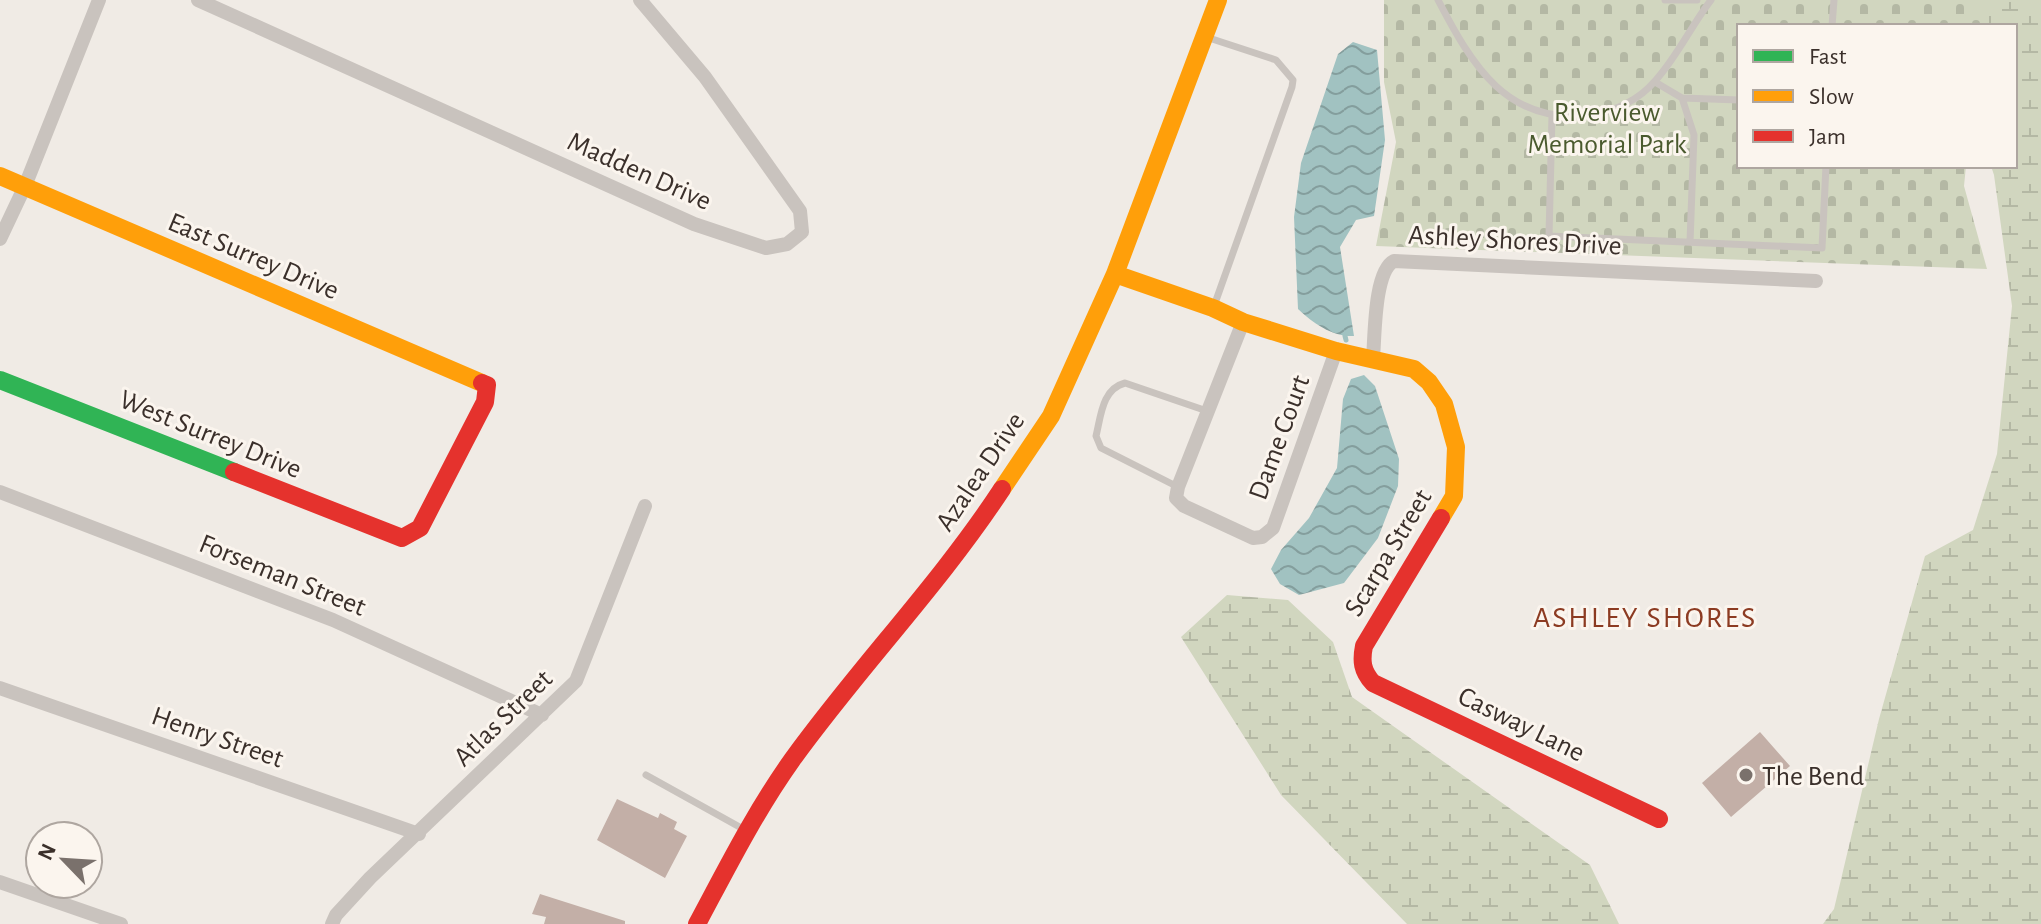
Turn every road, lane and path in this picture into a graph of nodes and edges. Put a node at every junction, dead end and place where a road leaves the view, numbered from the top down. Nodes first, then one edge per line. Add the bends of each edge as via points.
1 (99, 0) edge
2 (198, 0) edge
3 (640, 0) edge
4 (1218, 0) edge
5 (1438, 0) edge
6 (1665, 0) edge
7 (1697, 0) edge
8 (1711, 0) edge
9 (1834, 0) edge
10 (1832, 24) edge
11 (1205, 36) junction
12 (1655, 82) junction
13 (1682, 98) junction
14 (1737, 100) edge
15 (1552, 116) junction
16 (1826, 168) edge
17 (0, 176) edge
18 (25, 186) junction
19 (0, 239) edge
20 (1690, 242) junction
21 (1115, 274) junction
22 (1816, 281) dead end
23 (1213, 308) junction
24 (1243, 322) junction
25 (1336, 351) junction
26 (1373, 358) junction
27 (0, 380) edge
28 (1207, 411) junction
29 (1178, 487) junction
30 (0, 492) edge
31 (645, 506) dead end
32 (402, 538) joint
33 (1364, 674) joint
34 (0, 688) edge
35 (542, 715) junction
36 (646, 775) dead end
37 (1659, 819) dead end
38 (747, 831) junction
39 (419, 834) junction
40 (0, 883) edge
41 (121, 924) edge
42 (332, 924) edge
43 (697, 924) edge

1 - 18 street
2 - 3 street, Madden Drive via 694,224 766,248 787,244 802,232 800,211 705,77
4 - 11 street, Azalea Drive
5 - 15 lane via 1473,62 1496,87
6 - 7 lane
8 - 12 lane
9 - 10 lane
11 - 21 street, Azalea Drive
11 - 23 lane via 1276,60 1293,80
12 - 13 lane
12 - 15 lane via 1631,102 1602,113
13 - 14 lane
13 - 20 lane via 1694,135
15 - 20 lane via 1549,236
16 - 20 lane via 1822,248
17 - 18 street, East Surrey Drive
18 - 19 street
18 - 32 street, East Surrey Drive via 487,385 485,402 420,528
21 - 23 street
21 - 38 street, Azalea Drive via 1051,416 975,531 794,758
22 - 26 street, Ashley Shores Drive via 1394,261 1381,278
23 - 24 street
24 - 25 street
24 - 28 street
25 - 26 street
25 - 29 street, Dame Court via 1273,528 1253,538 1184,506 1176,498
26 - 33 street, Scarpa Street via 1414,369 1429,382 1444,404 1456,447 1454,496 1364,646
27 - 32 street, West Surrey Drive
28 - 29 street
28 - 29 lane via 1125,383 1107,395 1096,436 1101,448
30 - 35 street, Forseman Street via 333,620
31 - 35 street, Atlas Street via 576,681
33 - 37 street, Casway Lane via 1373,683
34 - 39 street, Henry Street
35 - 39 street, Atlas Street
36 - 38 lane
38 - 43 street, Azalea Drive
39 - 42 street, Atlas Street via 370,878
40 - 41 street

